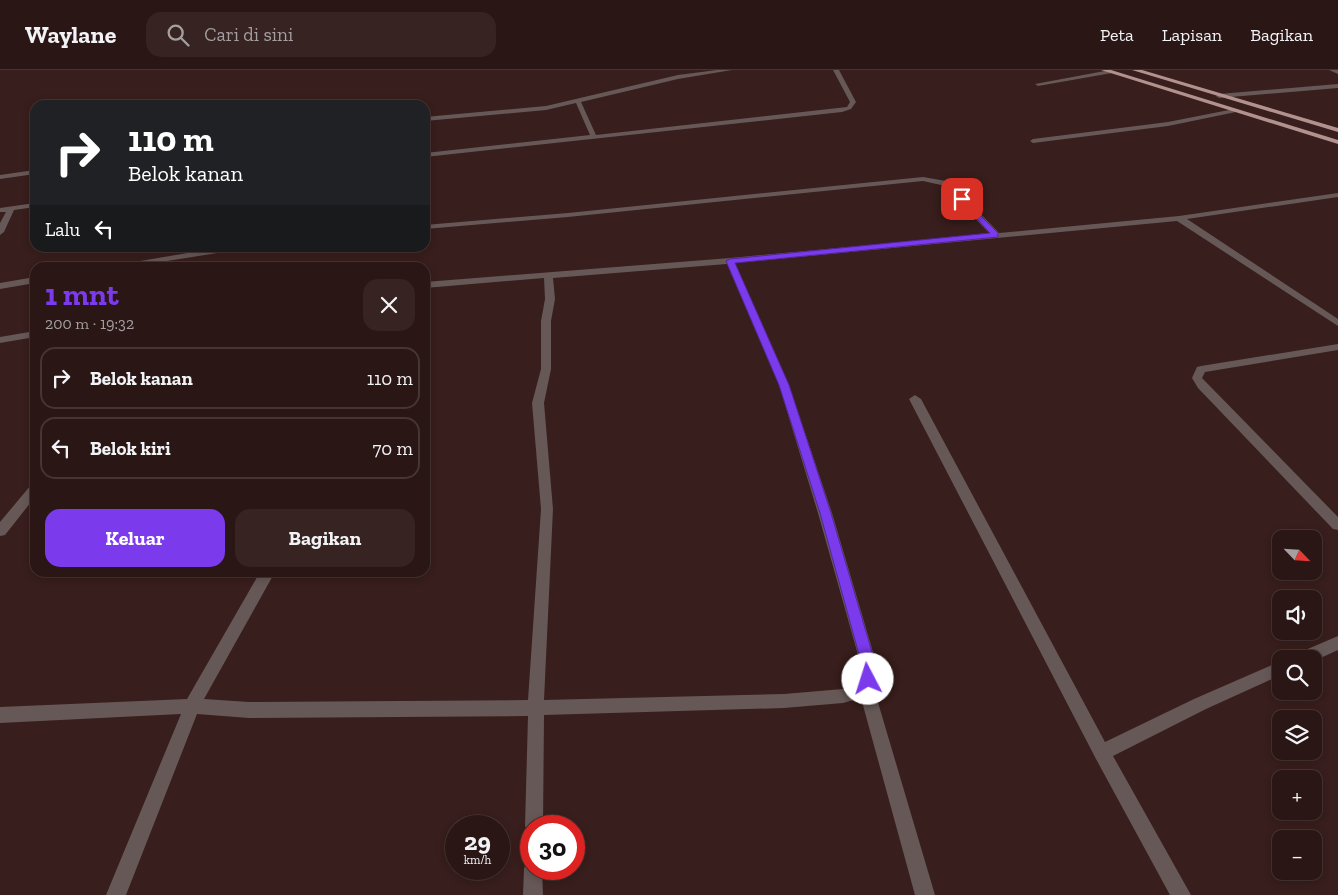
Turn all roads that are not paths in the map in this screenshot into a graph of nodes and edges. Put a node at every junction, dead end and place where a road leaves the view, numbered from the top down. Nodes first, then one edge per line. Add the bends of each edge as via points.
1 (729, 70) edge
2 (836, 70) edge
3 (1135, 70) edge
4 (1332, 70) edge
5 (1107, 71) edge
6 (1338, 72) edge
7 (1038, 84) dead end
8 (1338, 86) edge
9 (1219, 96) junction
10 (578, 101) junction
11 (1234, 111) junction
12 (430, 119) edge
13 (1338, 130) edge
14 (594, 137) junction
15 (1033, 141) dead end
16 (1338, 142) edge
17 (430, 154) edge
18 (30, 173) edge
19 (0, 177) edge
20 (1338, 195) edge
21 (30, 206) edge
22 (11, 209) junction
23 (0, 210) edge
24 (1178, 218) junction
25 (430, 227) edge
26 (0, 232) edge
27 (996, 235) junction
28 (205, 252) edge
29 (730, 261) junction
30 (141, 262) edge
31 (548, 274) junction
32 (30, 281) edge
33 (430, 285) edge
34 (0, 286) edge
35 (1338, 323) edge
36 (30, 335) edge
37 (0, 340) edge
38 (1338, 347) edge
39 (915, 398) dead end
40 (30, 494) edge
41 (1338, 525) edge
42 (0, 531) edge
43 (265, 577) edge
44 (1338, 642) edge
45 (1321, 650) edge
46 (1272, 672) edge
47 (866, 689) junction
48 (192, 706) junction
49 (536, 708) junction
50 (0, 715) edge
51 (1102, 753) junction
52 (534, 815) edge
53 (533, 880) edge
54 (116, 895) edge
55 (532, 895) edge
56 (925, 895) edge
57 (1181, 895) edge

1 - 10 street via 678,77
2 - 14 street via 853,102 849,108
3 - 9 highway
4 - 6 street
5 - 7 street
5 - 11 highway
8 - 9 street
9 - 13 highway
10 - 12 street via 546,108
10 - 14 street
11 - 15 street via 1168,124
11 - 16 highway
14 - 17 street
18 - 19 street
20 - 24 street
21 - 22 street
22 - 23 street
22 - 26 street
24 - 27 street
24 - 35 street
25 - 27 street via 568,216 923,179 943,182 952,188
27 - 29 street
28 - 30 street
29 - 31 street
29 - 47 street via 784,385 826,513 870,669
31 - 33 street
31 - 49 street via 550,299 546,321 546,369 538,403 547,509
32 - 34 street
36 - 37 street
38 - 41 street via 1201,369 1197,378
39 - 51 street
40 - 42 street
43 - 48 street
44 - 45 street
46 - 51 street
47 - 49 street via 843,696 784,701
47 - 56 street
48 - 49 street via 249,710
48 - 50 street
48 - 54 street
49 - 52 street
51 - 57 street
53 - 55 street

